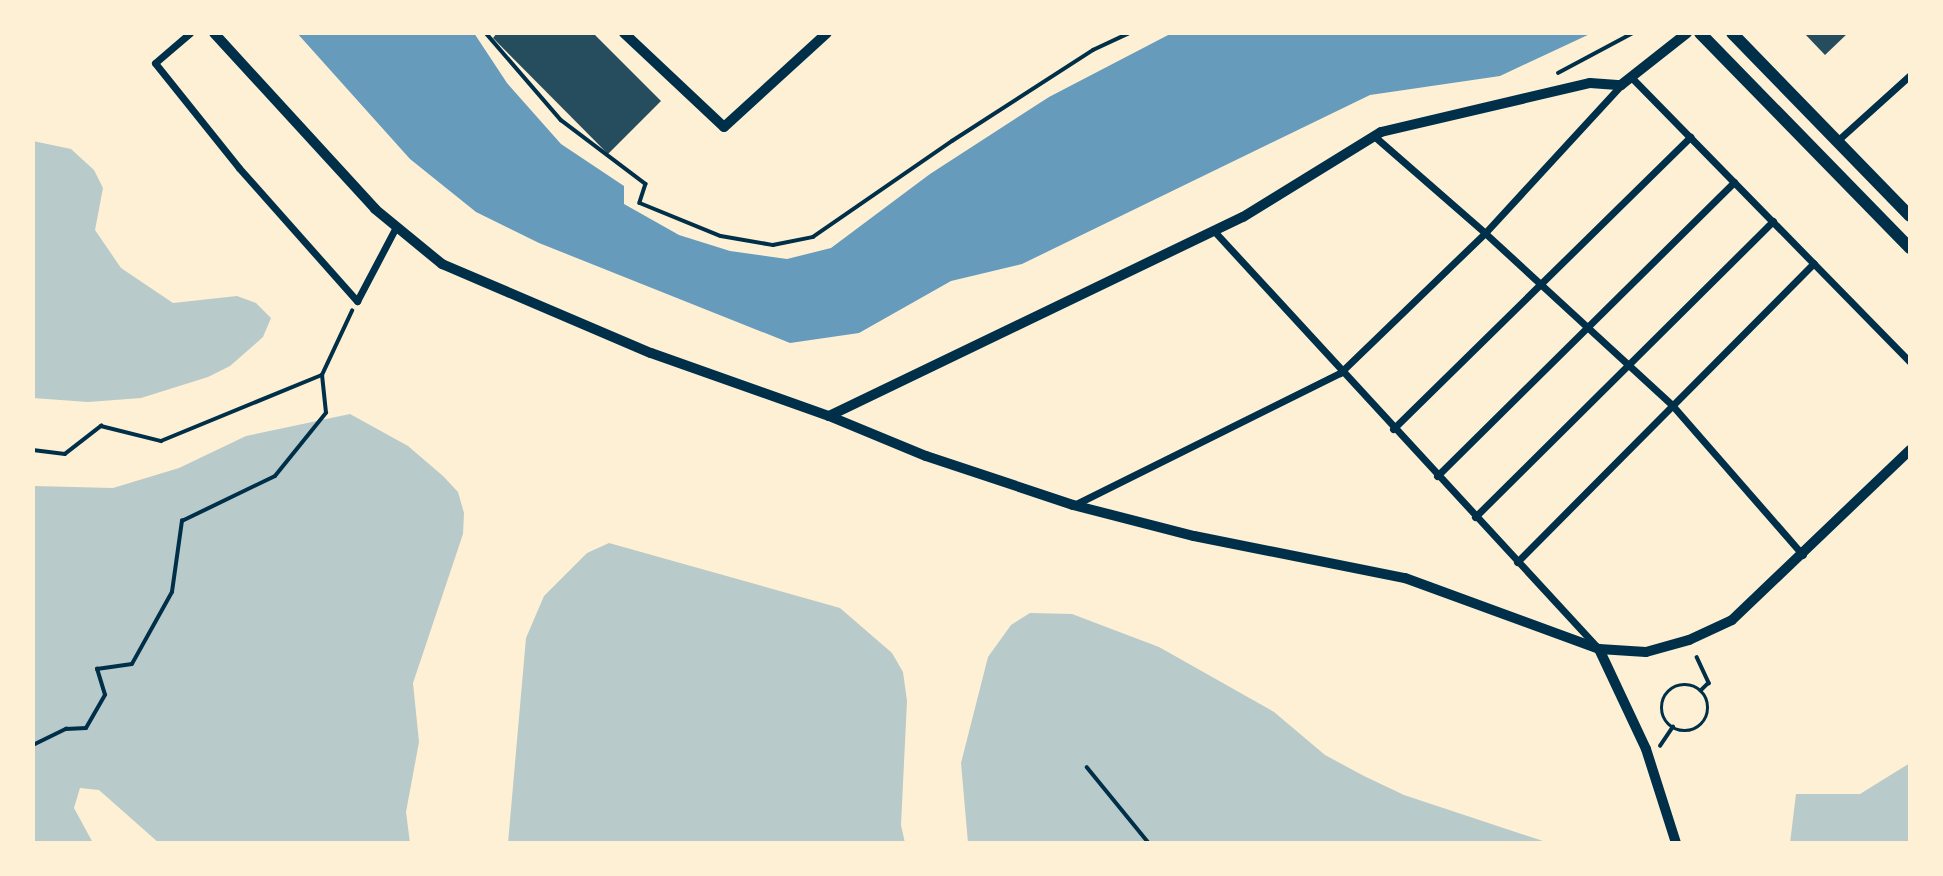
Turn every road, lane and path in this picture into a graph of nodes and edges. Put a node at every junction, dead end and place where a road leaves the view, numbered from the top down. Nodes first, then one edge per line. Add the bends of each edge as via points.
1 (190, 33) edge
2 (214, 33) edge
3 (486, 33) edge
4 (624, 33) edge
5 (827, 33) edge
6 (1129, 33) edge
7 (1633, 33) edge
8 (1686, 33) edge
9 (1700, 33) edge
10 (1732, 33) edge
11 (1910, 75) edge
12 (1550, 77) dead end
13 (1632, 77) junction
14 (1621, 85) junction
15 (1374, 136) junction
16 (1690, 137) junction
17 (1837, 141) junction
18 (1734, 181) junction
19 (1910, 216) edge
20 (1773, 221) junction
21 (397, 227) junction
22 (1214, 231) junction
23 (1485, 233) junction
24 (1910, 248) edge
25 (1814, 263) junction
26 (1540, 284) junction
27 (357, 301) junction
28 (1587, 327) junction
29 (1910, 362) edge
30 (1628, 365) junction
31 (1340, 373) junction
32 (322, 375) junction
33 (1672, 405) junction
34 (829, 416) junction
35 (1392, 429) junction
36 (33, 450) edge
37 (1910, 450) edge
38 (1437, 476) junction
39 (1073, 505) junction
40 (1475, 517) junction
41 (1803, 555) junction
42 (1517, 562) junction
43 (1599, 649) junction
44 (1698, 657) dead end
45 (1701, 691) junction
46 (1673, 727) junction
47 (33, 745) edge
48 (1655, 753) dead end
49 (1087, 767) dead end
50 (1149, 843) edge
51 (1676, 843) edge

1 - 27 street via 155,62 239,168
2 - 21 street via 375,209
3 - 6 path via 561,120 646,184 640,204 721,236 774,245 813,237 964,133 1093,50
4 - 5 street via 724,127
7 - 12 path
8 - 13 street
9 - 24 main road
10 - 17 main road
11 - 17 street
13 - 14 street
13 - 16 street
14 - 15 street via 1590,83
14 - 23 street
15 - 22 street
15 - 23 street
16 - 18 street
16 - 26 street
17 - 19 main road
18 - 20 street
18 - 28 street
20 - 25 street
20 - 30 street
21 - 27 street
21 - 34 street via 442,264 519,298 651,353
22 - 31 street
22 - 34 street
23 - 26 street
23 - 31 street
25 - 29 street
25 - 33 street
26 - 28 street
26 - 35 street
27 - 32 path
28 - 30 street
28 - 38 street
30 - 33 street
30 - 40 street
31 - 35 street
31 - 39 street
32 - 36 path via 161,441 101,426 65,454
32 - 47 path via 326,413 275,476 182,521 172,592 132,664 97,668 105,695 86,729 66,729
33 - 41 street
33 - 42 street
34 - 39 street via 926,456
35 - 38 street
37 - 41 street
38 - 40 street
39 - 43 street via 1194,536 1405,578
40 - 42 street
41 - 43 street via 1732,620 1689,640 1646,652
42 - 43 street
43 - 51 street via 1646,749
44 - 45 path via 1709,683
45 - 46 path via 1709,708 1703,723 1690,731
45 - 46 path via 1683,685 1665,696 1662,711
46 - 48 path
49 - 50 path

